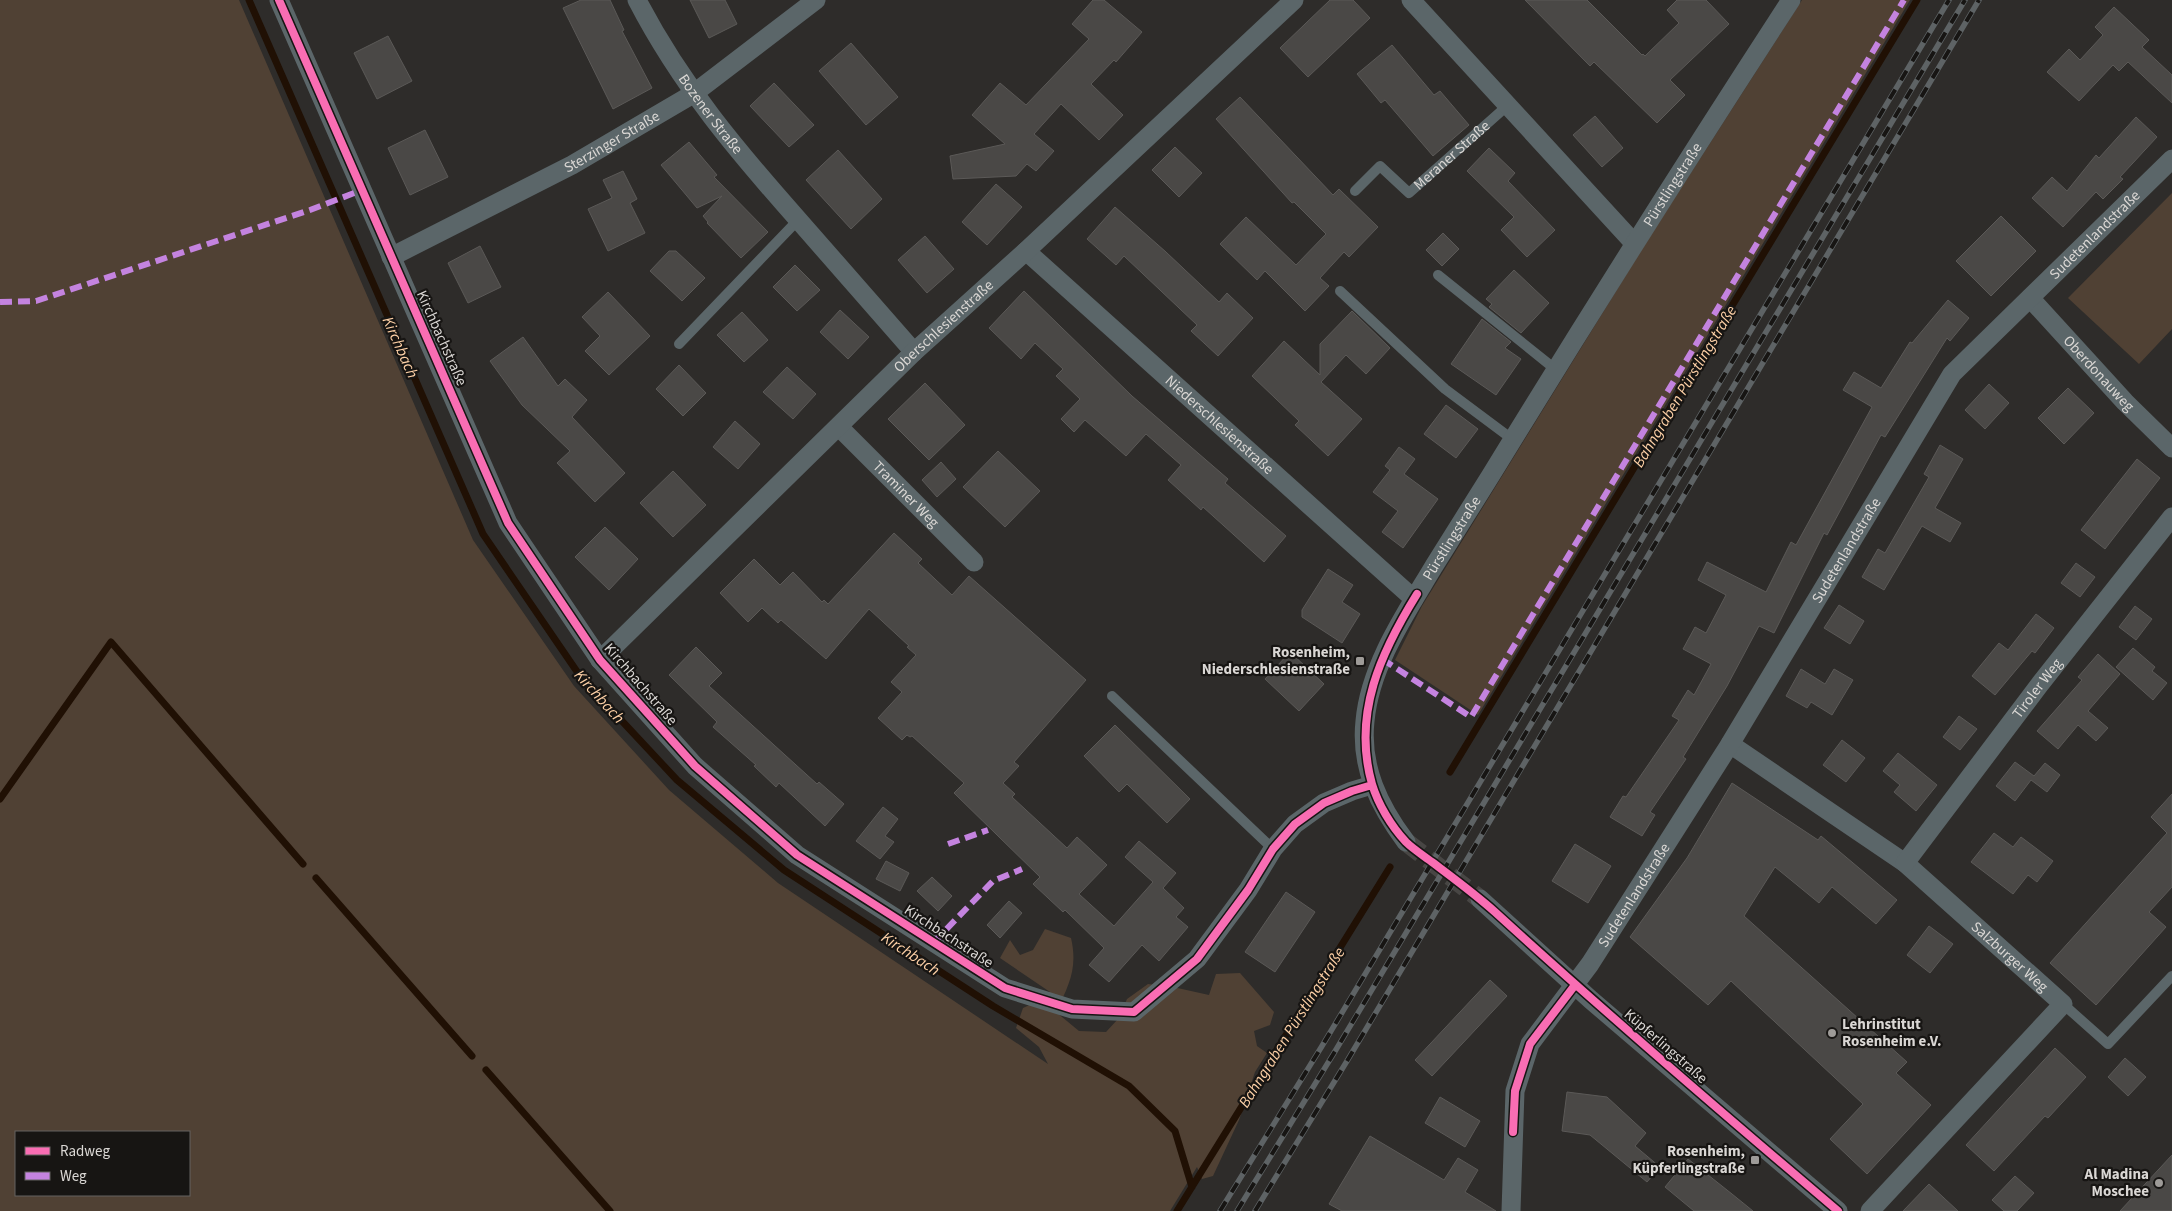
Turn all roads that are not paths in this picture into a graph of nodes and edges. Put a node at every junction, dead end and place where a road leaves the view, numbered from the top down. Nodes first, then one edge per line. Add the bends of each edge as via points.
1 (279, 0) edge
2 (637, 0) edge
3 (816, 0) edge
4 (1294, 0) edge
5 (1411, 0) edge
6 (1790, 0) edge
7 (693, 94) junction
8 (1507, 106) junction
9 (2172, 159) edge
10 (1355, 191) dead end
11 (798, 220) junction
12 (1634, 243) junction
13 (1026, 251) junction
14 (391, 257) junction
15 (1438, 275) dead end
16 (1340, 291) dead end
17 (2030, 298) junction
18 (679, 344) dead end
19 (914, 352) junction
20 (1555, 369) junction
21 (839, 427) junction
22 (1512, 439) junction
23 (2172, 448) edge
24 (2172, 517) edge
25 (974, 562) dead end
26 (1414, 599) junction
27 (600, 660) junction
28 (1112, 696) dead end
29 (1730, 744) junction
30 (1372, 785) junction
31 (1406, 842) tunnel mouth
32 (1273, 849) junction
33 (1905, 863) junction
34 (1480, 898) tunnel mouth
35 (2172, 976) edge
36 (1575, 985) junction
37 (2063, 1004) junction
38 (1511, 1211) edge
39 (1838, 1211) edge
40 (1870, 1211) edge

1 - 14 street, Kirchbachstraße
2 - 7 street, Bozener Straße
3 - 7 street, Sterzinger Straße
4 - 13 street, Oberschlesienstraße
5 - 8 street
6 - 12 street, Pürstlingstraße
7 - 11 street, Bozener Straße via 738,152
7 - 14 street, Sterzinger Straße via 572,164
8 - 10 lane, Meraner Straße via 1409,193 1380,166
8 - 12 street
9 - 17 street, Sudetenlandstraße
11 - 18 lane
11 - 19 street, Bozener Straße
12 - 20 street, Pürstlingstraße
13 - 19 street, Oberschlesienstraße
13 - 26 street, Niederschlesienstraße
14 - 27 street, Kirchbachstraße via 508,523
15 - 20 lane
16 - 22 lane via 1445,389
17 - 23 street, Oberdonauweg via 2125,402
17 - 29 street, Sudetenlandstraße via 1952,374
19 - 21 street, Oberschlesienstraße
20 - 22 street, Pürstlingstraße
21 - 25 street, Traminer Weg
21 - 27 street, Oberschlesienstraße
22 - 26 street, Pürstlingstraße
24 - 33 street, Tiroler Weg
26 - 30 street, Pürstlingstraße via 1382,659 1371,688 1365,721 1365,750
27 - 32 street, Kirchbachstraße via 695,766 797,854 1005,988 1072,1009 1134,1012 1197,959 1248,890
28 - 32 lane
29 - 33 street, Salzburger Weg
29 - 36 street, Sudetenlandstraße
30 - 31 street via 1388,817
30 - 32 street via 1324,803 1295,824
33 - 37 street, Salzburger Weg
34 - 36 street, Küpferlingstraße
35 - 37 lane via 2108,1044
36 - 38 street, Sudetenlandstraße via 1530,1044 1515,1091
36 - 39 street, Küpferlingstraße
37 - 40 street, Salzburger Weg

